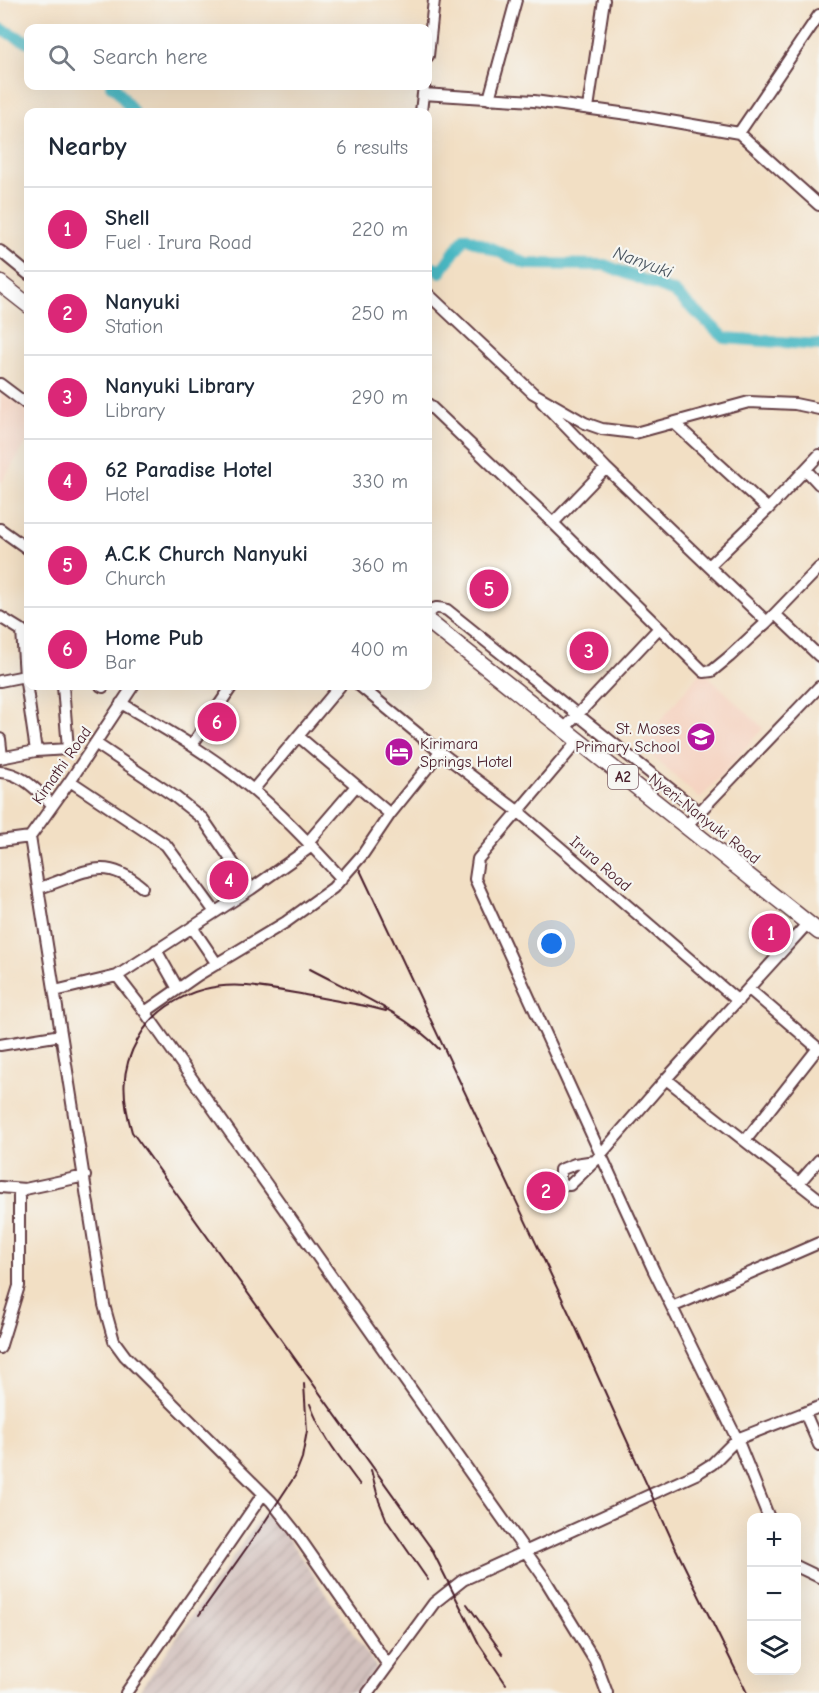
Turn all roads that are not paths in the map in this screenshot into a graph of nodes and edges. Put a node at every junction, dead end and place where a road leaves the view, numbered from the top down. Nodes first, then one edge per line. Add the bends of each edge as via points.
1 (434, 0) edge
2 (516, 0) edge
3 (604, 0) edge
4 (819, 15) edge
5 (431, 24) edge
6 (424, 90) edge
7 (489, 99) junction
8 (422, 108) edge
9 (588, 108) junction
10 (739, 133) junction
11 (819, 205) edge
12 (0, 251) edge
13 (24, 271) edge
14 (0, 283) edge
15 (432, 298) edge
16 (24, 302) edge
17 (0, 384) edge
18 (533, 393) junction
19 (24, 402) edge
20 (432, 408) edge
21 (819, 409) edge
22 (674, 423) junction
23 (819, 455) edge
24 (606, 468) junction
25 (806, 470) junction
26 (819, 484) edge
27 (768, 509) junction
28 (553, 523) junction
29 (0, 529) edge
30 (24, 546) edge
31 (709, 566) junction
32 (819, 568) edge
33 (432, 608) edge
34 (0, 617) edge
35 (771, 618) junction
36 (432, 624) edge
37 (659, 628) junction
38 (24, 632) edge
39 (819, 656) edge
40 (24, 676) edge
41 (0, 681) edge
42 (819, 687) edge
43 (28, 690) edge
44 (63, 690) edge
45 (130, 690) edge
46 (229, 690) edge
47 (337, 690) edge
48 (365, 690) edge
49 (121, 703) junction
50 (578, 715) junction
51 (564, 729) junction
52 (298, 736) junction
53 (0, 739) edge
54 (578, 741) junction
55 (95, 744) junction
56 (192, 745) junction
57 (36, 751) junction
58 (440, 752) junction
59 (1, 758) edge
60 (642, 767) junction
61 (0, 772) edge
62 (70, 781) junction
63 (630, 782) junction
64 (356, 786) junction
65 (253, 790) junction
66 (52, 804) junction
67 (519, 812) junction
68 (699, 812) junction
69 (390, 813) junction
70 (686, 826) junction
71 (30, 837) junction
72 (0, 841) edge
73 (310, 844) junction
74 (342, 879) junction
75 (142, 887) dead end
76 (39, 888) junction
77 (251, 889) junction
78 (215, 912) junction
79 (192, 927) junction
80 (814, 927) edge
81 (156, 951) junction
82 (217, 964) junction
83 (117, 976) junction
84 (178, 989) junction
85 (748, 989) junction
86 (55, 991) junction
87 (738, 1001) junction
88 (145, 1012) junction
89 (61, 1035) junction
90 (0, 1045) edge
91 (818, 1049) edge
92 (666, 1079) junction
93 (745, 1141) junction
94 (598, 1157) junction
95 (819, 1160) edge
96 (85, 1176) junction
97 (799, 1183) junction
98 (0, 1187) edge
99 (25, 1189) junction
100 (819, 1199) edge
101 (819, 1243) edge
102 (672, 1307) junction
103 (4, 1324) edge
104 (0, 1348) edge
105 (819, 1407) edge
106 (805, 1413) junction
107 (737, 1439) junction
108 (819, 1445) edge
109 (263, 1494) junction
110 (767, 1513) edge
111 (526, 1552) junction
112 (798, 1567) edge
113 (819, 1577) edge
114 (388, 1665) junction
115 (126, 1693) edge
116 (368, 1693) edge
117 (607, 1693) edge

1 - 5 street
2 - 7 street
3 - 9 street
4 - 10 street
6 - 7 street
6 - 8 street
7 - 9 street
9 - 10 street
10 - 11 street
12 - 13 street
14 - 16 highway
15 - 18 street
17 - 19 street
18 - 22 street via 585,423 619,432 635,433
18 - 24 street
20 - 28 street
21 - 22 street via 749,402
22 - 27 street
23 - 25 street
24 - 28 street
24 - 31 street
25 - 26 street
25 - 27 street
27 - 31 street
28 - 37 street
29 - 30 street
31 - 35 street
32 - 35 street
33 - 50 street via 447,610
34 - 38 street
35 - 37 street via 709,673
35 - 39 street
36 - 51 highway, Nyeri-Nanyuki Road / A2
37 - 50 street
40 - 41 street
42 - 68 street
43 - 57 street
44 - 57 street via 69,748
45 - 49 street, Kimathi Road
46 - 56 street
47 - 52 street
48 - 58 street, Irura Road
49 - 55 street, Kimathi Road
49 - 56 street
50 - 51 street
50 - 60 street
51 - 54 highway, Nyeri-Nanyuki Road / A2
52 - 64 street
52 - 65 street
53 - 59 street
54 - 63 highway, Nyeri-Nanyuki Road / A2
54 - 67 street
55 - 62 street, Kimathi Road
55 - 77 street via 203,819
56 - 65 street
57 - 59 street
58 - 67 street, Irura Road
58 - 69 street
60 - 63 street
60 - 68 street
61 - 66 street via 21,777
62 - 66 street, Kimathi Road
62 - 78 street via 166,845
63 - 70 highway, Nyeri-Nanyuki Road / A2
64 - 69 street
64 - 73 street
65 - 73 street
66 - 71 street, Kimathi Road
67 - 87 street, Irura Road
67 - 94 street via 478,859 476,879
68 - 70 street
69 - 74 street
70 - 80 highway, Nyeri-Nanyuki Road / A2
71 - 72 street
71 - 76 street
73 - 74 street
73 - 77 street
74 - 82 street via 286,922
75 - 76 street via 110,868 96,868
76 - 86 street
77 - 78 street
78 - 79 street
79 - 81 street
79 - 82 street
80 - 85 street
81 - 83 street
81 - 84 street
82 - 84 street
83 - 86 street
83 - 88 street
84 - 88 street
85 - 87 street
85 - 91 street
86 - 89 street
87 - 92 street
88 - 111 street
89 - 90 street
89 - 96 street
91 - 93 street
92 - 93 street
92 - 94 street
93 - 97 street
94 - 102 street
95 - 97 street
96 - 99 street
96 - 109 street via 104,1305 114,1341
97 - 100 street
98 - 99 street
99 - 103 street via 18,1200 19,1286
101 - 102 street
102 - 107 street
103 - 104 street
105 - 106 street
106 - 107 street
106 - 108 street
107 - 110 street
107 - 111 street via 696,1474
109 - 114 street via 294,1530
109 - 115 street
111 - 114 street via 463,1580 446,1592
111 - 117 street via 595,1661
112 - 113 street
114 - 116 street

